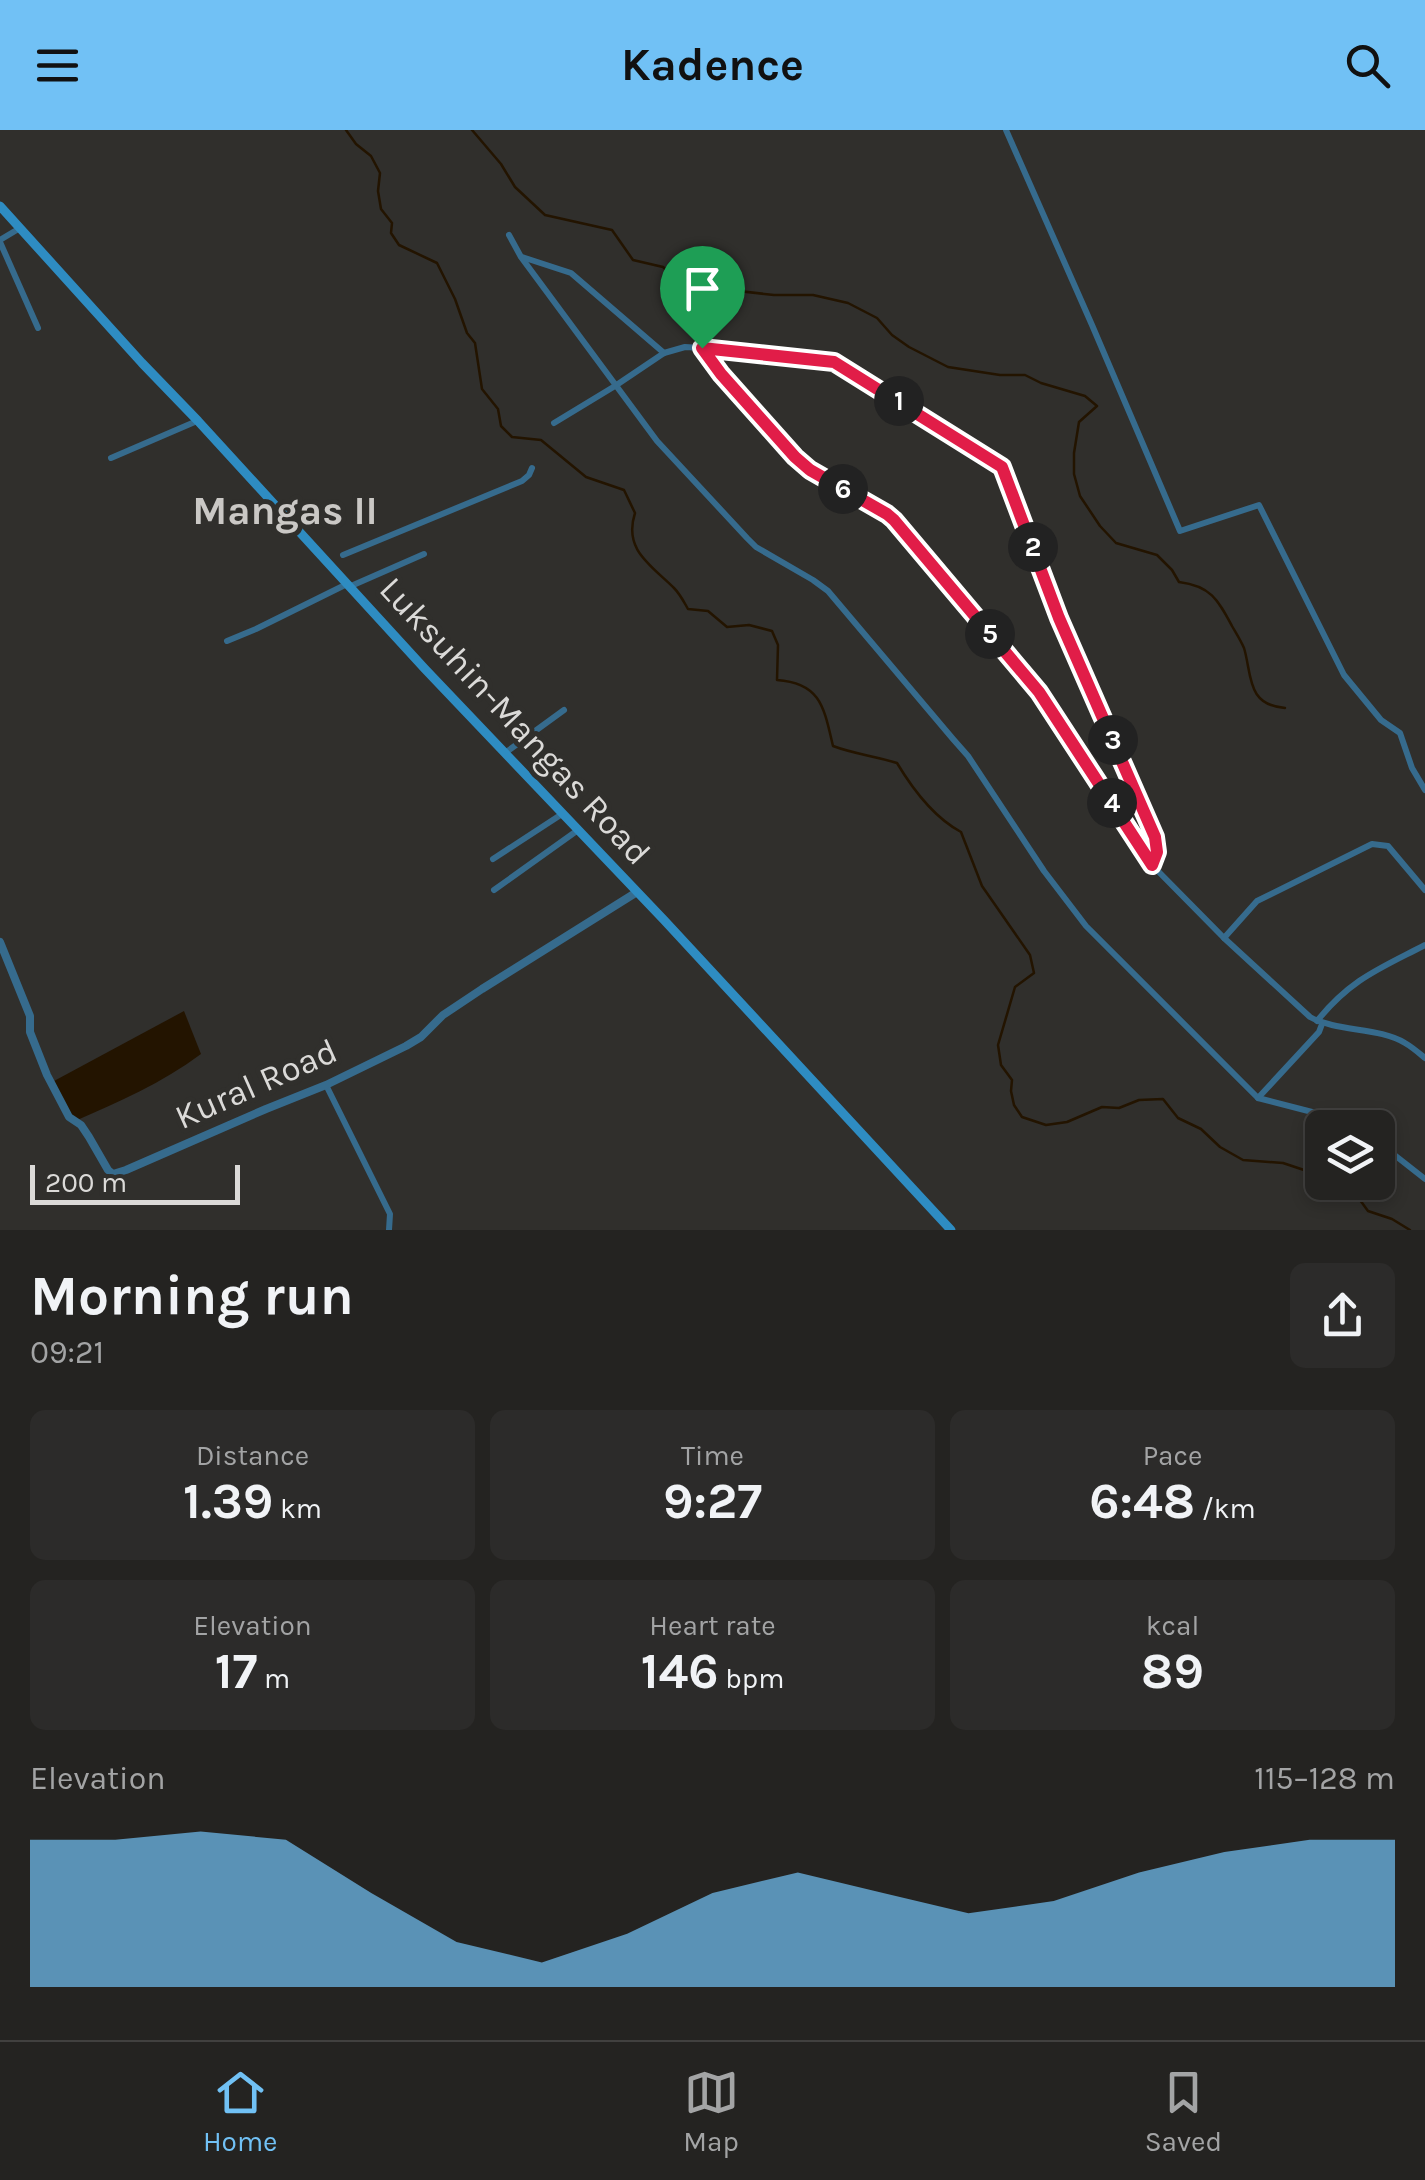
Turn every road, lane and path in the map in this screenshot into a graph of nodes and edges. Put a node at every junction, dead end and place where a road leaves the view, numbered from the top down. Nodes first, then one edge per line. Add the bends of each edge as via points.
1 (1006, 130) edge
2 (0, 206) edge
3 (20, 228) junction
4 (509, 234) dead end
5 (0, 241) edge
6 (521, 257) junction
7 (38, 328) dead end
8 (702, 348) junction
9 (664, 353) junction
10 (616, 386) junction
11 (198, 421) junction
12 (554, 422) dead end
13 (111, 458) dead end
14 (532, 468) dead end
15 (424, 554) dead end
16 (327, 561) junction
17 (350, 584) junction
18 (227, 640) dead end
19 (564, 710) dead end
20 (504, 753) junction
21 (1425, 790) edge
22 (563, 813) junction
23 (579, 830) junction
24 (493, 860) dead end
25 (1152, 865) junction
26 (494, 890) dead end
27 (1425, 890) edge
28 (637, 892) junction
29 (1224, 938) junction
30 (0, 942) edge
31 (1425, 945) edge
32 (1320, 1022) junction
33 (1425, 1058) edge
34 (326, 1085) junction
35 (1258, 1098) junction
36 (1305, 1110) edge
37 (1395, 1155) edge
38 (1425, 1179) edge
39 (389, 1230) edge
40 (951, 1230) edge

1 - 21 street via 1180,531 1259,505 1344,675 1380,720 1400,733
2 - 3 main road, Luksuhin-Mangas Road
3 - 5 street
3 - 11 main road, Luksuhin-Mangas Road
4 - 6 street
5 - 7 street
6 - 9 street via 571,272
6 - 10 street
8 - 9 street
8 - 25 street via 810,470 894,520 1039,692
8 - 25 street via 834,362 1002,467 1059,618 1155,837
9 - 10 street
10 - 12 street
10 - 35 street via 657,441 756,547 828,591 968,756 1086,926
11 - 13 street
11 - 16 main road, Luksuhin-Mangas Road
14 - 16 street via 522,481
15 - 17 street
16 - 17 main road, Luksuhin-Mangas Road
17 - 18 street
17 - 20 main road, Luksuhin-Mangas Road
19 - 20 street
20 - 22 main road, Luksuhin-Mangas Road
22 - 23 main road, Luksuhin-Mangas Road
22 - 24 street
23 - 26 street
23 - 28 main road, Luksuhin-Mangas Road
25 - 29 street
27 - 29 street via 1388,846 1372,844 1257,901
28 - 34 street, Kural Road via 456,1006 422,1037
28 - 40 main road, Luksuhin-Mangas Road
29 - 32 street
30 - 34 street, Kural Road via 47,1075 113,1174
31 - 32 street via 1360,978
32 - 33 street via 1400,1040
32 - 35 street via 1319,1032
34 - 39 street via 390,1214
35 - 36 street
37 - 38 street

